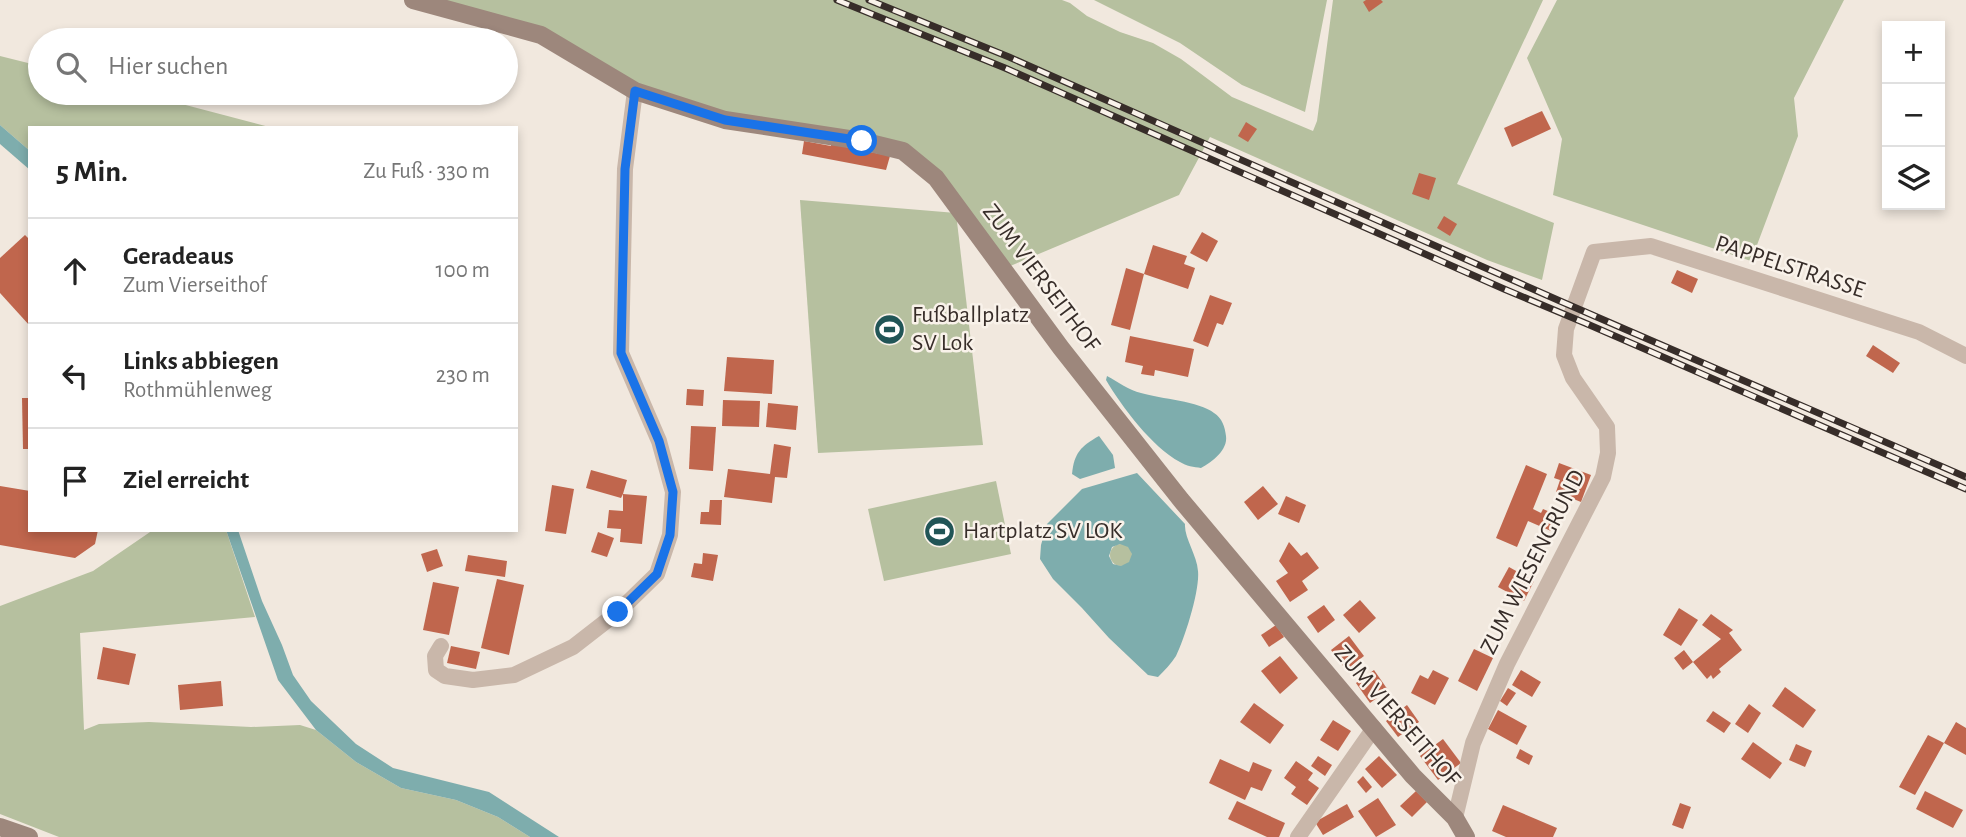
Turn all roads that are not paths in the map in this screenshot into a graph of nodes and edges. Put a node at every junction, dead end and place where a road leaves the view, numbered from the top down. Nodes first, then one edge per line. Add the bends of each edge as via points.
1 (413, 0) edge
2 (515, 28) edge
3 (518, 29) edge
4 (635, 91) junction
5 (1594, 252) joint
6 (1966, 356) edge
7 (441, 646) dead end
8 (1374, 728) junction
9 (1455, 818) junction
10 (0, 827) edge
11 (29, 837) edge
12 (1297, 837) edge
13 (1466, 837) edge

1 - 2 street, ZUM VIERSEITHOF
3 - 4 street, ZUM VIERSEITHOF via 541,35
4 - 7 street via 625,169 621,353 659,441 673,492 670,535 657,574 573,647 514,675 472,680 445,676 436,670 435,656
4 - 8 street, ZUM VIERSEITHOF via 725,120 903,151 936,178 1067,356
5 - 6 street, PAPPELSTRASSE via 1651,246 1919,332
5 - 9 street, ZUM WIESENGRUND via 1566,329 1564,355 1573,378 1607,427 1603,477 1497,687 1473,743
8 - 9 street, ZUM VIERSEITHOF
8 - 12 street
9 - 13 street, ZUM VIERSEITHOF
10 - 11 street

